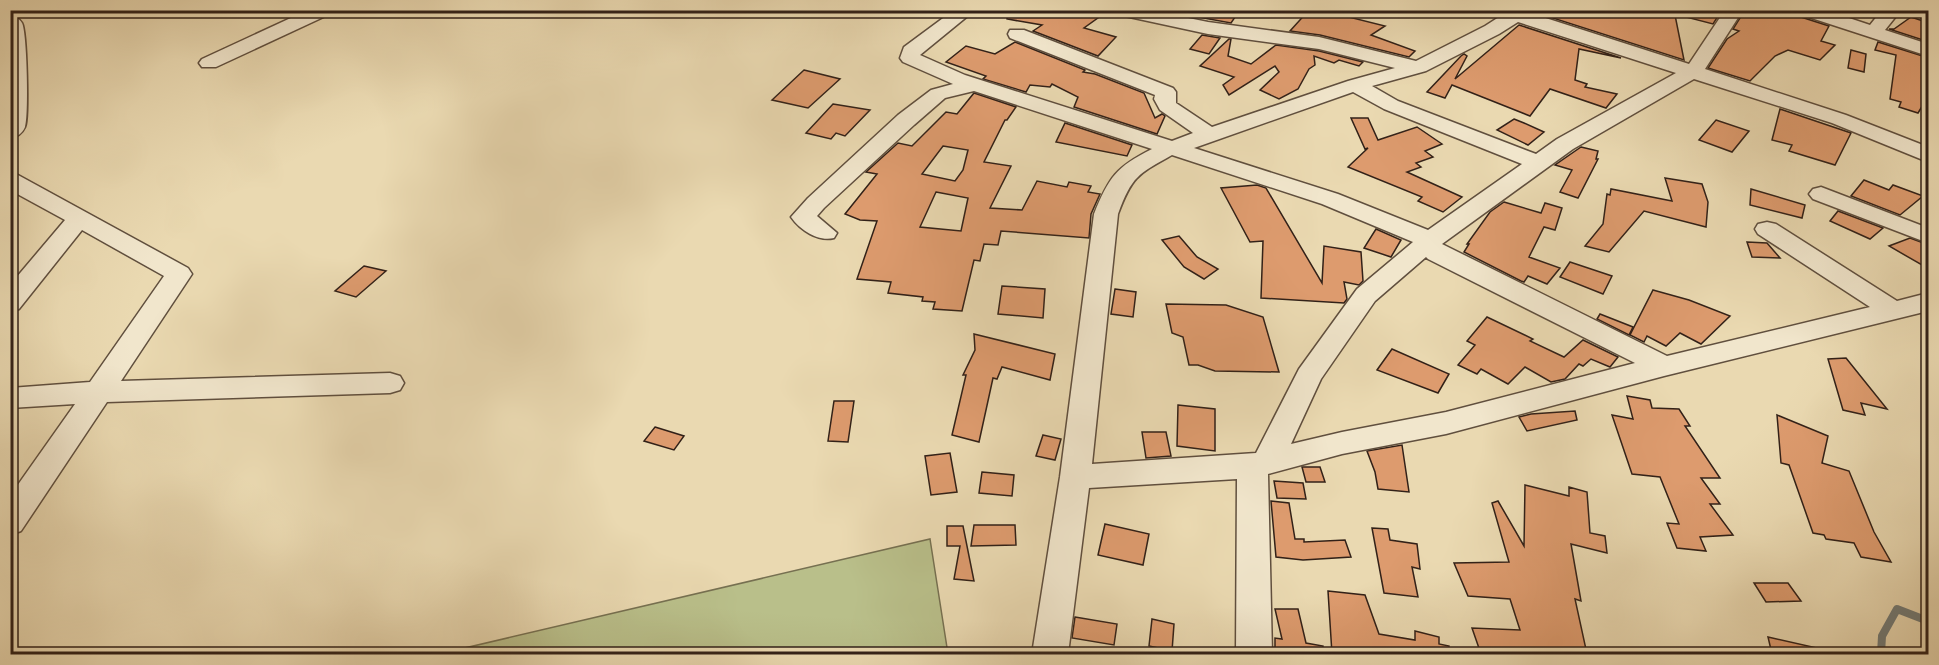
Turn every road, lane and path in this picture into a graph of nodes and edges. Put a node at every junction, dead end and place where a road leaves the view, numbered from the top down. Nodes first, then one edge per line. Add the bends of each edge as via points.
1 (324, 10) edge
2 (966, 10) edge
3 (1120, 10) edge
4 (1734, 10) edge
5 (1806, 10) edge
6 (1892, 10) edge
7 (1520, 13) edge
8 (12, 31) edge
9 (1873, 33) junction
10 (1017, 34) dead end
11 (1929, 50) edge
12 (209, 63) dead end
13 (1419, 67) junction
14 (1694, 71) junction
15 (975, 84) junction
16 (1354, 85) junction
17 (10, 132) edge
18 (1210, 135) junction
19 (1173, 148) junction
20 (1929, 155) edge
21 (1538, 163) junction
22 (10, 180) edge
23 (1821, 194) dead end
24 (79, 218) junction
25 (1767, 229) dead end
26 (825, 233) dead end
27 (1929, 236) edge
28 (1427, 243) junction
29 (1929, 302) edge
30 (10, 303) edge
31 (1894, 311) junction
32 (1664, 366) junction
33 (390, 382) dead end
34 (101, 392) junction
35 (10, 398) edge
36 (1260, 464) junction
37 (1075, 477) junction
38 (10, 522) edge
39 (1050, 654) edge
40 (1254, 654) edge

1 - 12 street
2 - 15 street via 911,51 910,58
3 - 13 street via 1208,28 1319,43
4 - 14 street
5 - 9 street
6 - 9 street
7 - 13 street
7 - 14 street
8 - 17 street via 17,74 15,126
9 - 11 street
10 - 18 street via 1166,92 1167,106
13 - 16 street
14 - 20 street via 1839,119
14 - 21 street
15 - 19 street
15 - 26 street via 938,94 816,203 804,217
16 - 18 street
16 - 21 street via 1402,109
18 - 19 street
19 - 28 street via 1330,199 1419,234
19 - 37 street via 1136,166 1117,185 1106,214
21 - 28 street
22 - 24 street
23 - 27 street
24 - 30 street
24 - 34 street via 179,274
25 - 31 street
28 - 32 street via 1457,264
28 - 36 street via 1366,295 1309,376
29 - 31 street
31 - 32 street
32 - 36 street via 1446,423
33 - 34 street
34 - 35 street
34 - 38 street
36 - 37 street
36 - 40 street
37 - 39 street

